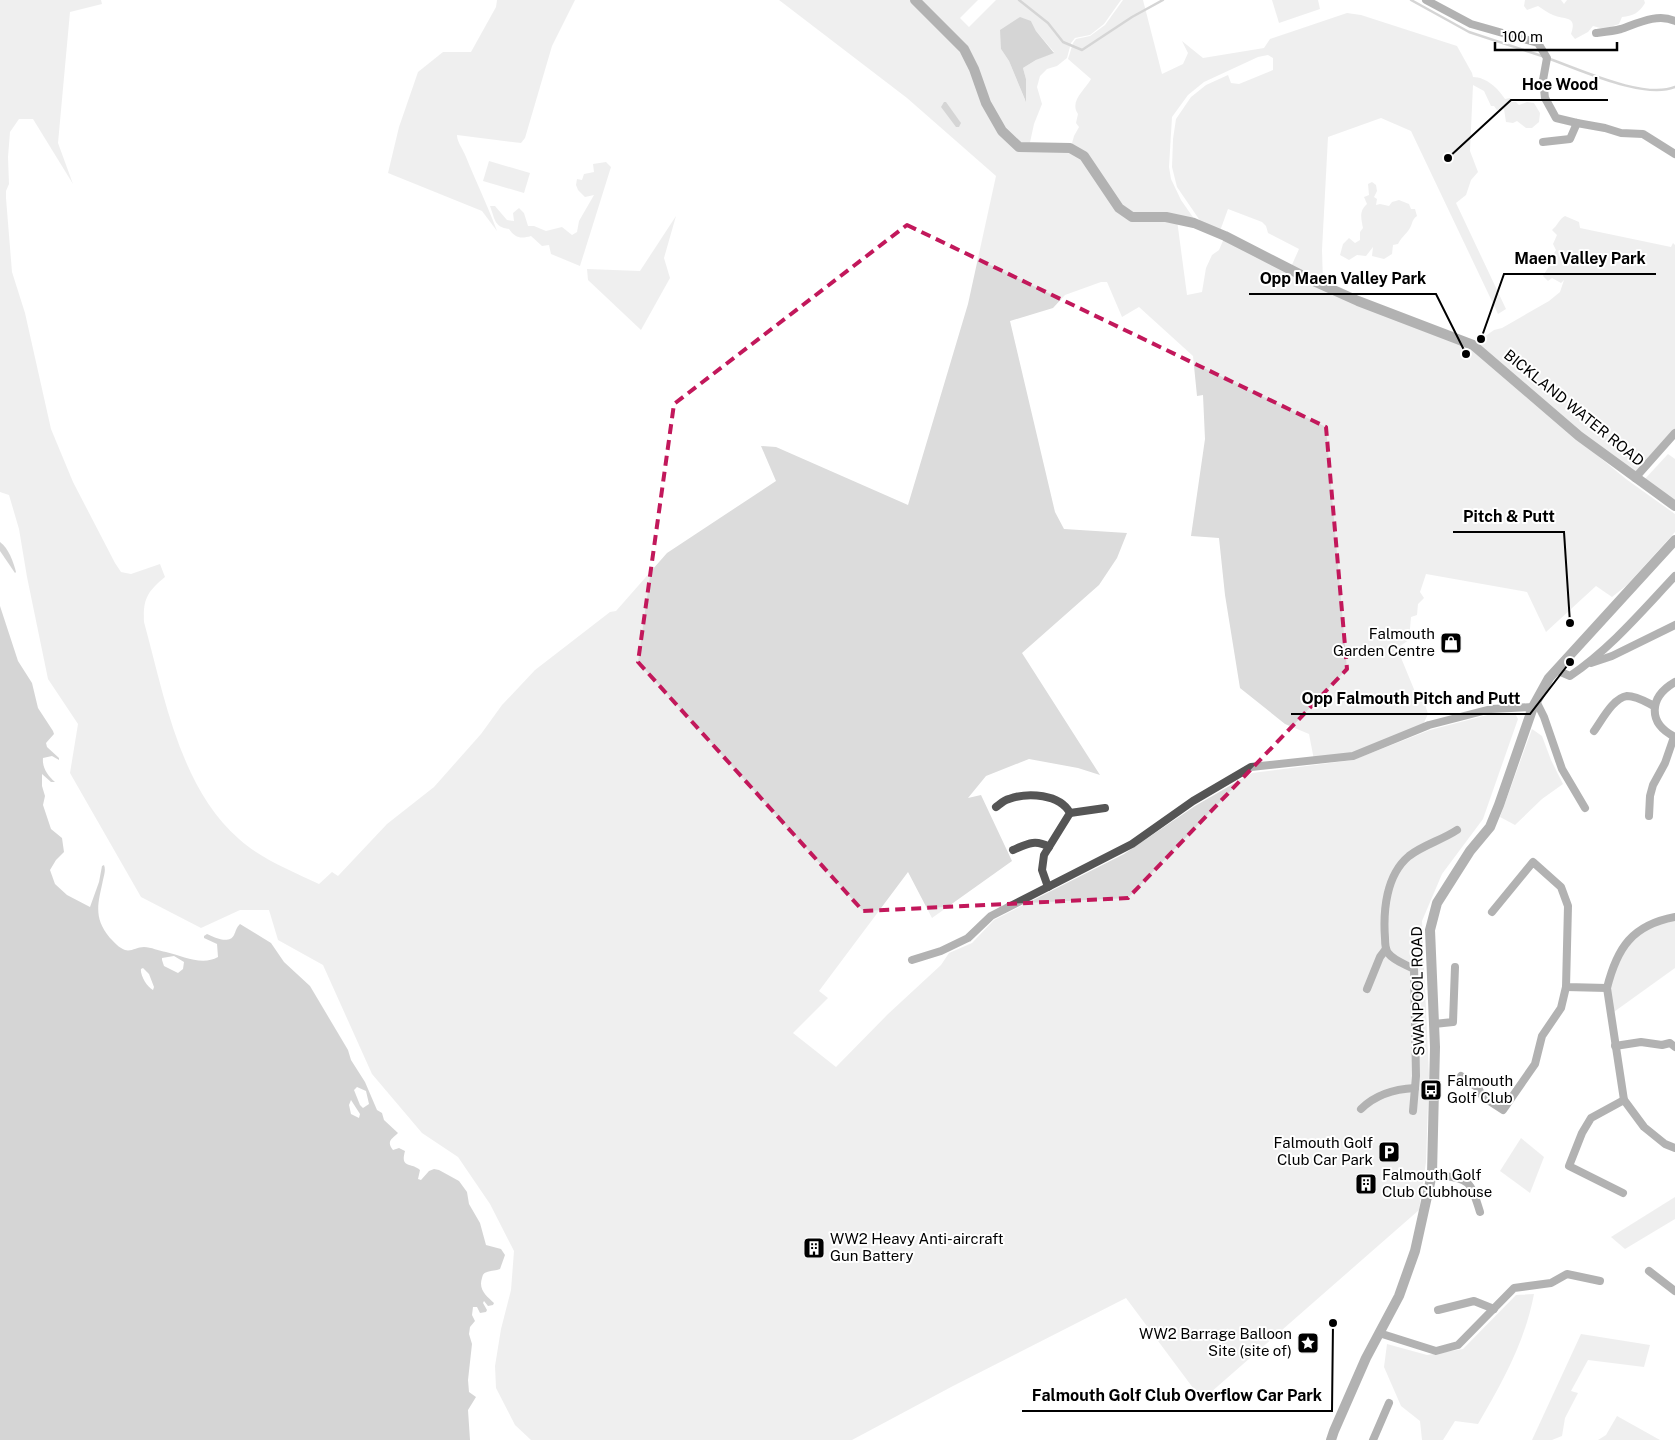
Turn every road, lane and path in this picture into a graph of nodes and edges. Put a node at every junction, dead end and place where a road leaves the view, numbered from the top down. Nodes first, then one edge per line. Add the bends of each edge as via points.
1 (915, 0) edge
2 (1426, 0) edge
3 (1675, 21) edge
4 (1596, 33) dead end
5 (1578, 123) junction
6 (1543, 142) dead end
7 (1675, 154) edge
8 (1675, 433) edge
9 (1635, 478) junction
10 (1675, 506) edge
11 (1675, 540) edge
12 (1675, 576) edge
13 (1675, 625) edge
14 (1587, 664) junction
15 (1556, 670) junction
16 (1675, 682) edge
17 (1534, 704) junction
18 (1654, 706) junction
19 (1594, 730) dead end
20 (1674, 737) edge
21 (996, 807) dead end
22 (1105, 808) dead end
23 (1585, 808) dead end
24 (1070, 813) junction
25 (1649, 816) dead end
26 (1456, 830) dead end
27 (1050, 847) junction
28 (1013, 850) dead end
29 (1048, 887) junction
30 (1492, 912) dead end
31 (1675, 917) edge
32 (1386, 949) junction
33 (912, 960) dead end
34 (1455, 967) dead end
35 (1566, 987) junction
36 (1607, 988) junction
37 (1367, 989) dead end
38 (1434, 1024) junction
39 (1615, 1046) junction
40 (1675, 1047) edge
41 (1461, 1076) dead end
42 (1415, 1088) junction
43 (1624, 1100) junction
44 (1361, 1109) dead end
45 (1413, 1111) dead end
46 (1675, 1148) edge
47 (1432, 1174) junction
48 (1623, 1194) dead end
49 (1480, 1212) dead end
50 (1648, 1271) dead end
51 (1600, 1281) dead end
52 (1675, 1291) edge
53 (1494, 1309) junction
54 (1438, 1310) dead end
55 (1379, 1333) junction
56 (1389, 1403) dead end
57 (1331, 1440) edge
58 (1373, 1440) edge

1 - 9 street, BICKLAND WATER ROAD via 964,49 986,103 1002,131 1019,146 1070,148 1084,156 1119,208 1132,217 1166,217 1194,223 1358,301 1473,345 1579,436
2 - 5 street via 1470,24 1538,43 1548,58 1543,80 1545,98 1556,118
3 - 4 street via 1666,16 1619,30
5 - 6 street via 1570,139
5 - 7 street via 1621,133 1643,134
8 - 9 street
9 - 10 street, BICKLAND WATER ROAD
11 - 15 street, SWANPOOL ROAD
12 - 14 street
13 - 14 street via 1612,656
14 - 15 street via 1570,676
15 - 17 street, SWANPOOL ROAD
16 - 18 street via 1660,694
17 - 23 street via 1544,716 1562,768
17 - 29 street via 1491,709 1430,725 1353,756 1251,767 1193,801 1132,844
17 - 38 street, SWANPOOL ROAD via 1490,827 1470,851 1437,903 1431,922 1430,975
18 - 19 street via 1626,696 1615,703
18 - 20 street via 1656,719 1663,730
20 - 25 street via 1653,785
21 - 24 street via 1008,799 1024,795 1047,797 1065,804
22 - 24 street
24 - 27 street
26 - 32 street via 1409,856 1399,868 1386,902
27 - 28 street via 1041,842
27 - 29 street via 1044,855 1042,870
29 - 33 street via 991,916 968,938
30 - 35 street via 1533,862 1561,887 1568,906
31 - 36 street via 1651,924 1628,941 1620,951
32 - 37 street
32 - 42 street via 1392,958 1414,969
34 - 38 street via 1452,1022
35 - 36 street
35 - 41 street via 1561,1008 1542,1036 1535,1064 1503,1110
36 - 39 street
38 - 47 street, SWANPOOL ROAD
39 - 40 street via 1640,1042 1662,1046 1670,1043
39 - 43 street
42 - 44 street via 1389,1091
42 - 45 street
43 - 46 street via 1644,1127
43 - 48 street via 1591,1118 1569,1166
47 - 49 street via 1463,1178 1473,1188
47 - 55 street, SWANPOOL ROAD via 1415,1251 1399,1296
50 - 52 street
51 - 53 street via 1568,1274 1550,1283 1514,1288
53 - 54 street via 1474,1301
53 - 55 street via 1458,1345 1436,1351
55 - 57 street, SWANPOOL ROAD
56 - 58 street

